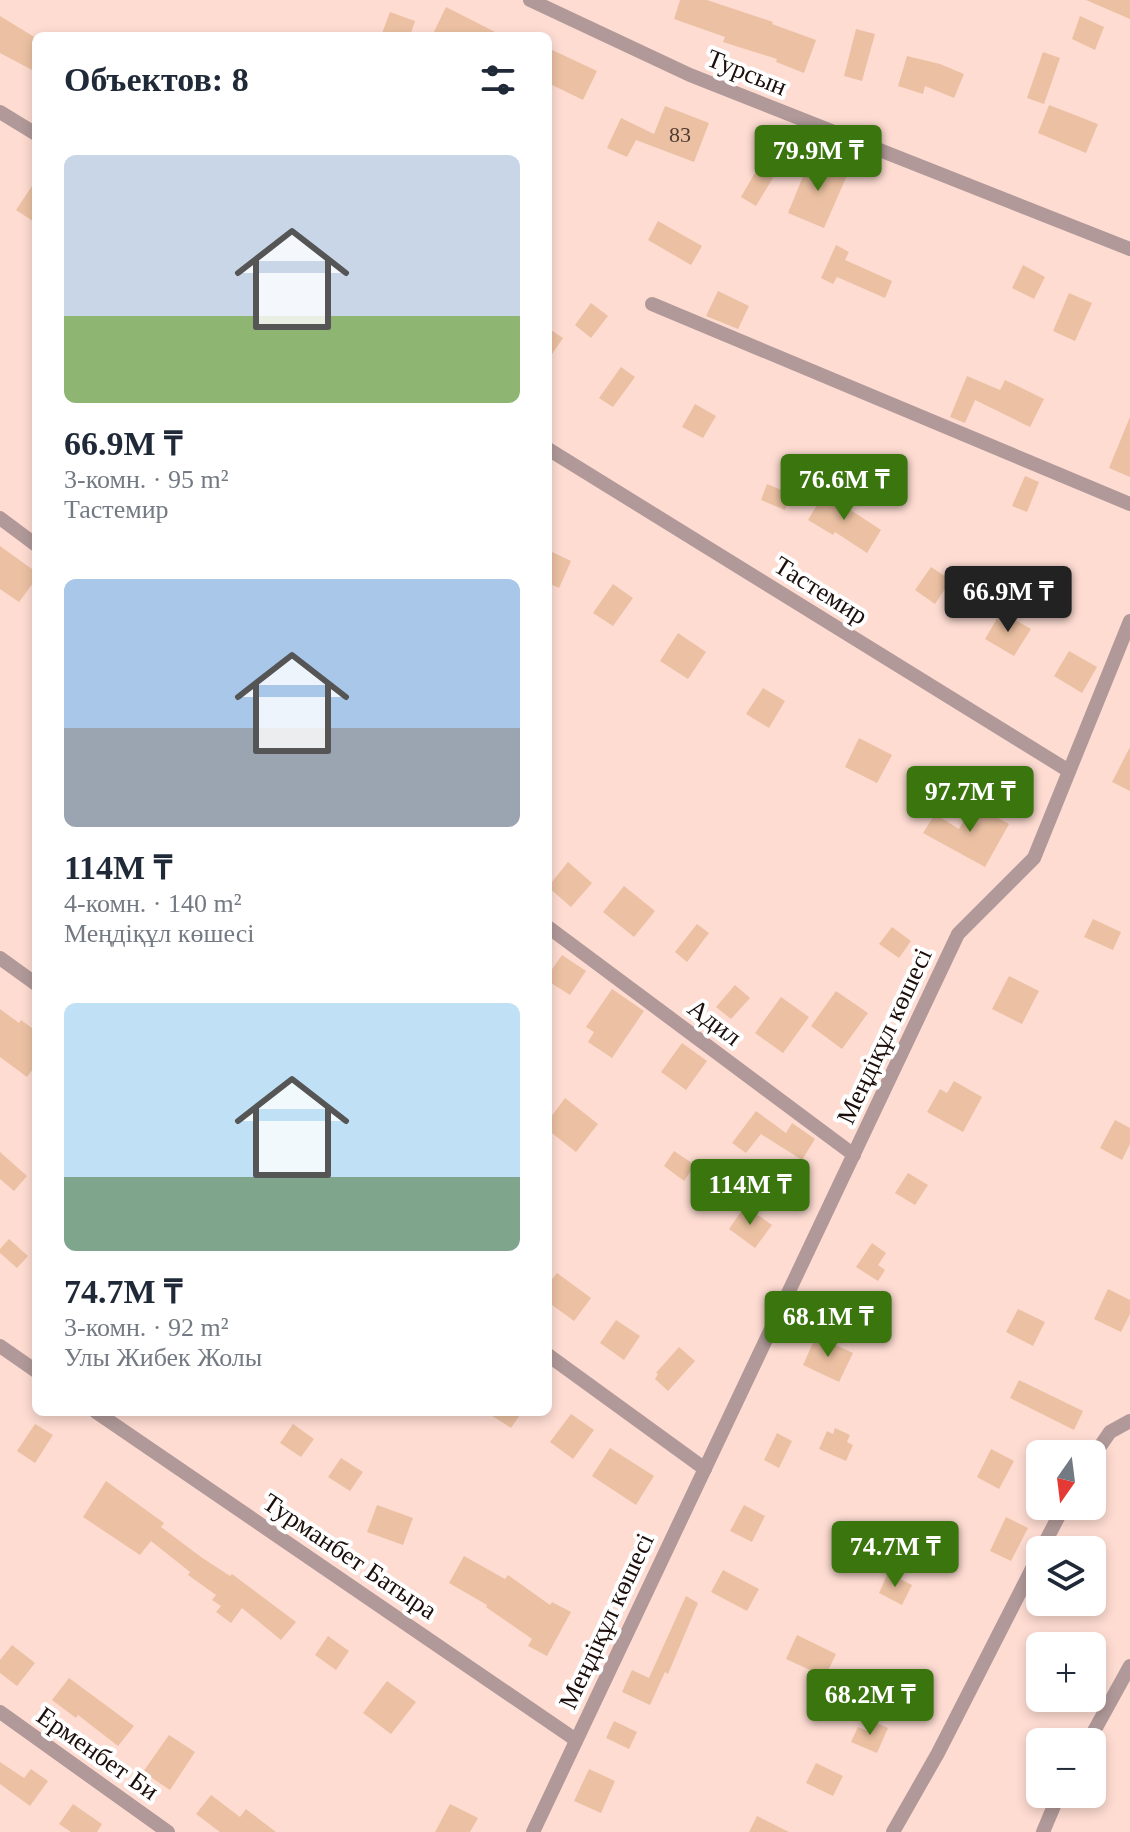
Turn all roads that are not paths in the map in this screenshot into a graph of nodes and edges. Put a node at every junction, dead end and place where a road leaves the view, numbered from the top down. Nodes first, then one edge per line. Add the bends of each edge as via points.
1 (530, 0) edge
2 (0, 112) edge
3 (32, 132) edge
4 (1130, 249) edge
5 (652, 304) dead end
6 (552, 451) edge
7 (1130, 504) edge
8 (0, 518) edge
9 (32, 542) edge
10 (1130, 621) edge
11 (1069, 771) junction
12 (552, 930) edge
13 (0, 958) edge
14 (32, 981) edge
15 (854, 1155) junction
16 (0, 1346) edge
17 (552, 1358) edge
18 (32, 1368) edge
19 (102, 1416) edge
20 (1130, 1421) edge
21 (1104, 1440) edge
22 (705, 1469) junction
23 (1026, 1580) edge
24 (1130, 1666) edge
25 (0, 1712) edge
26 (1096, 1728) edge
27 (576, 1740) junction
28 (1053, 1808) edge
29 (168, 1832) edge
30 (533, 1832) edge
31 (893, 1832) edge
32 (1043, 1832) edge

1 - 4 street, Турсын via 690,75
2 - 3 street
5 - 7 street
6 - 11 street, Тастемир
8 - 9 street
10 - 11 street, Меңдіқұл көшесі
11 - 15 street, Меңдіқұл көшесі via 1034,858 958,934
12 - 15 street, Адил
13 - 14 street
15 - 22 street, Меңдіқұл көшесі
16 - 18 street
17 - 22 street
19 - 27 street, Турманбет Батыра
20 - 21 street
22 - 27 street, Меңдіқұл көшесі
23 - 31 street
24 - 26 street
25 - 29 street, Ерменбет Би
27 - 30 street, Меңдіқұл көшесі
28 - 32 street

